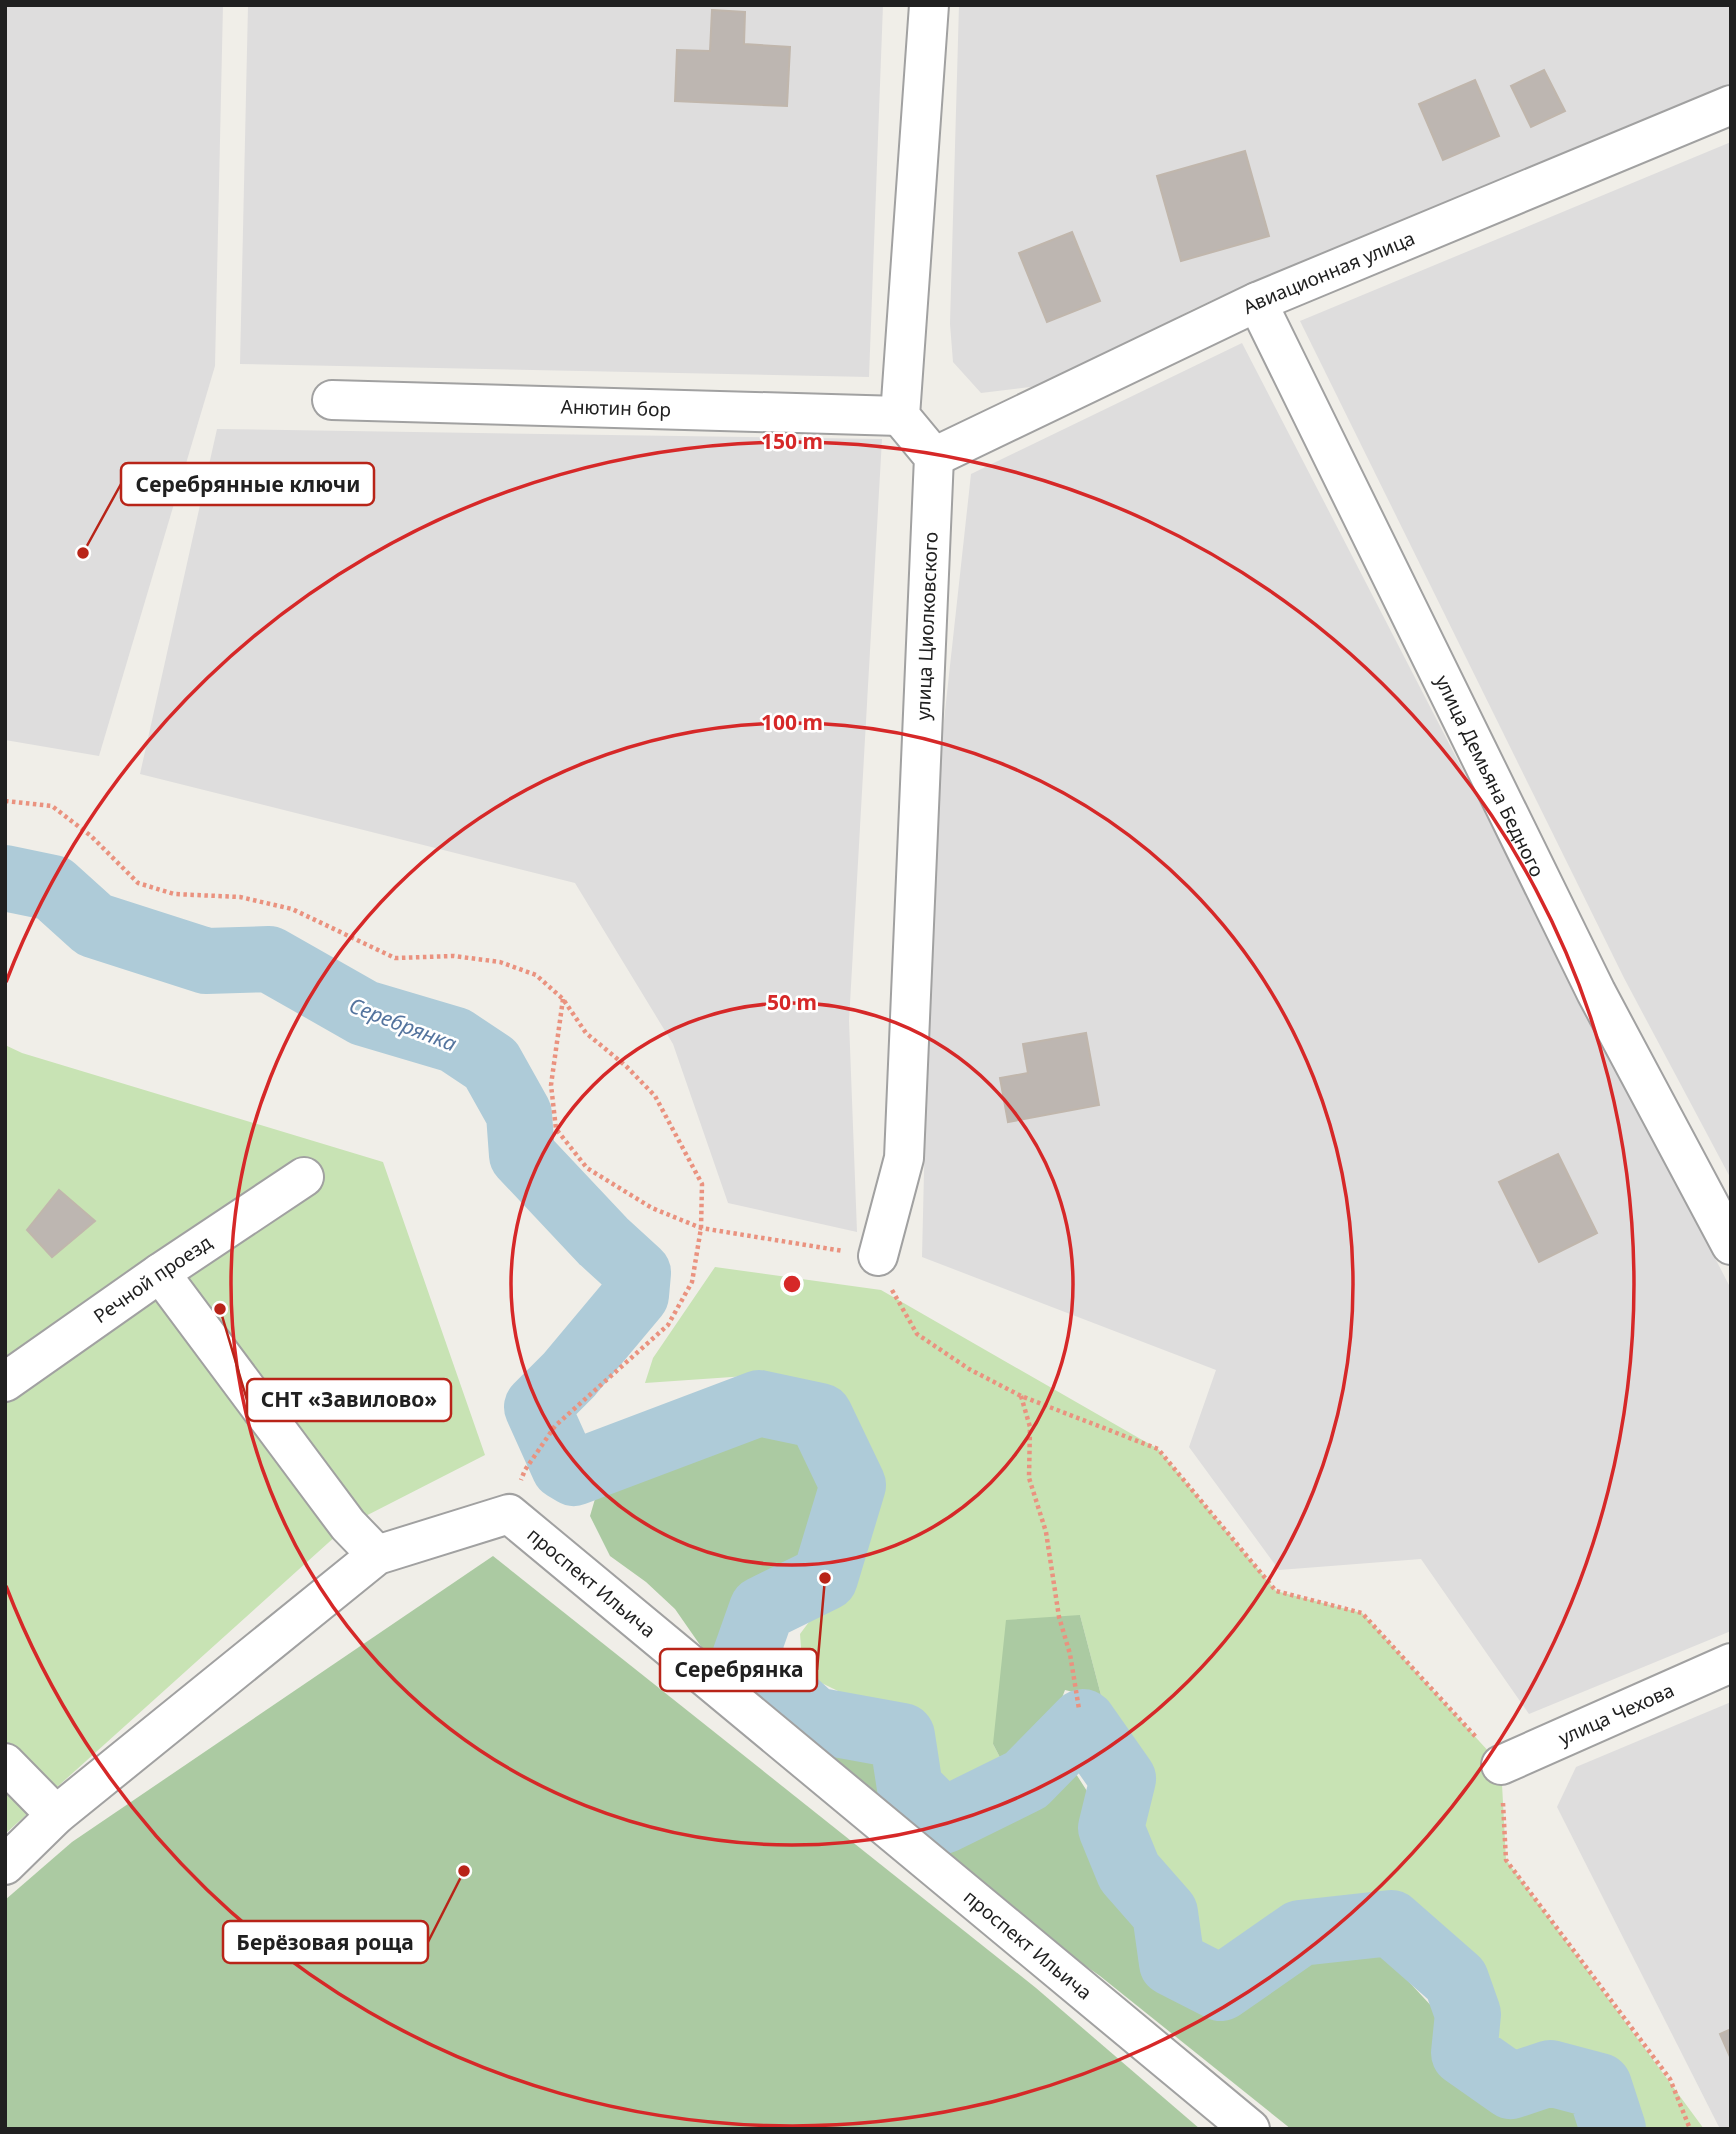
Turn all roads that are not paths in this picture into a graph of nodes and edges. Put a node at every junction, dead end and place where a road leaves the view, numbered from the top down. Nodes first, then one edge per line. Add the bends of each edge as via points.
1 (929, 5) edge
2 (1731, 105) edge
3 (1257, 302) junction
4 (332, 400) dead end
5 (900, 416) junction
6 (934, 457) junction
7 (304, 1177) dead end
8 (1731, 1245) edge
9 (878, 1256) road end
10 (160, 1273) junction
11 (5, 1382) edge
12 (377, 1555) junction
13 (1731, 1663) edge
14 (5, 1763) edge
15 (1501, 1765) road end
16 (56, 1815) junction
17 (5, 1865) edge
18 (1250, 2129) edge

1 - 5 street
2 - 3 street, Авиационная улица
3 - 6 street, Авиационная улица
3 - 8 street, улица Демьяна Бедного via 1596,992
4 - 5 street, Анютин бор
5 - 6 street
6 - 9 street, улица Циолковского via 904,1158
7 - 10 street, Речной проезд
10 - 11 street, Речной проезд
10 - 12 street via 348,1525
12 - 16 street, проспект Ильича
12 - 18 street, проспект Ильича via 509,1514
13 - 15 street, улица Чехова
14 - 16 street
16 - 17 street, проспект Ильича

